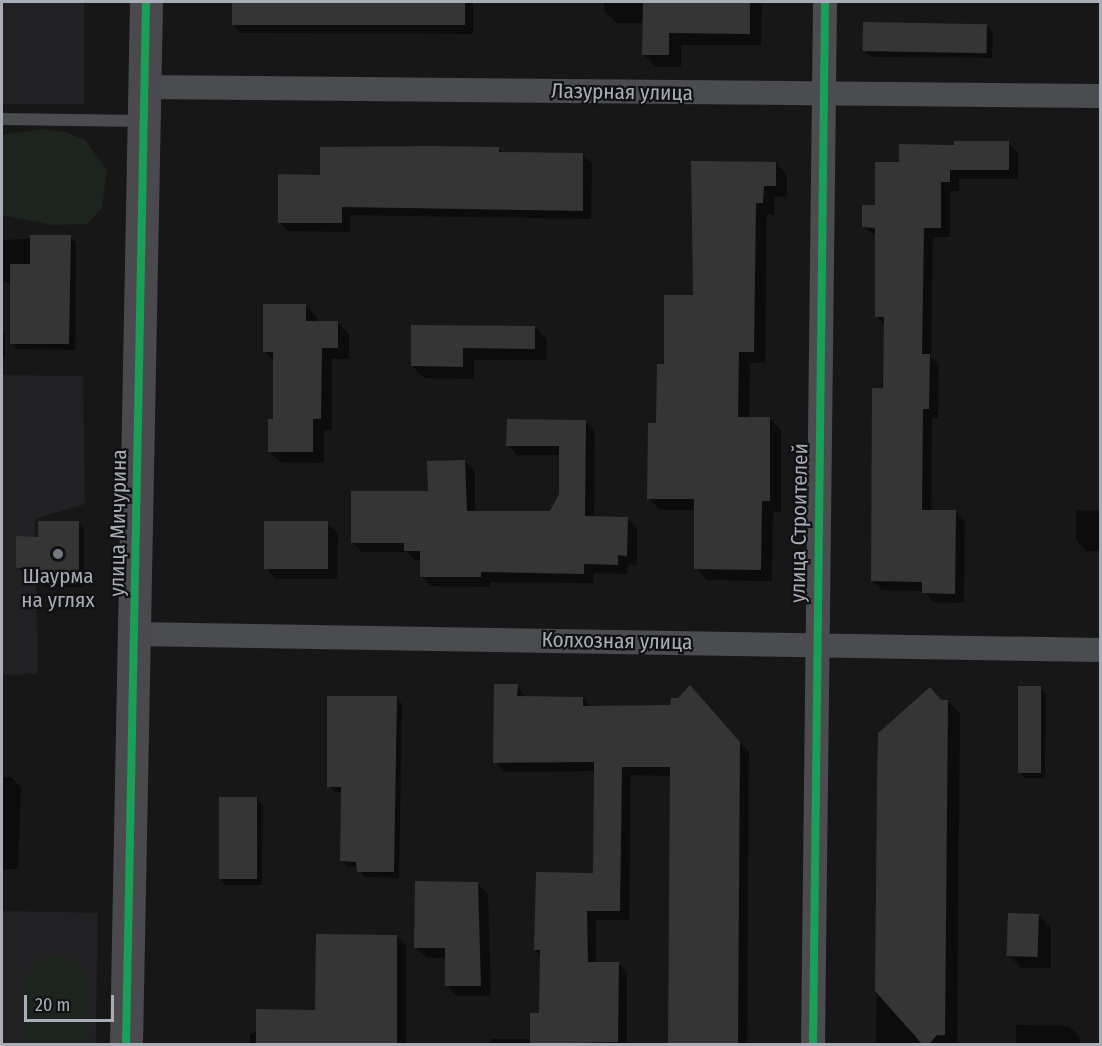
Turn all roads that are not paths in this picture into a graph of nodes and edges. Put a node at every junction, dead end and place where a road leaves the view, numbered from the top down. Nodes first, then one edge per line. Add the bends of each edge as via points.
1 (146, 2) edge
2 (825, 2) edge
3 (144, 87) junction
4 (824, 93) junction
5 (1101, 96) edge
6 (2, 119) edge
7 (143, 121) junction
8 (134, 634) junction
9 (815, 644) junction
10 (1101, 650) edge
11 (126, 1044) edge
12 (813, 1044) edge

1 - 3 street, улица Мичурина
2 - 4 street, улица Строителей
3 - 4 street, Лазурная улица
3 - 7 street, улица Мичурина
4 - 5 street, Лазурная улица
4 - 9 street, улица Строителей
6 - 7 lane
7 - 8 street, улица Мичурина
8 - 9 street, Колхозная улица
8 - 11 street, улица Мичурина
9 - 10 street, Колхозная улица
9 - 12 street, улица Строителей

